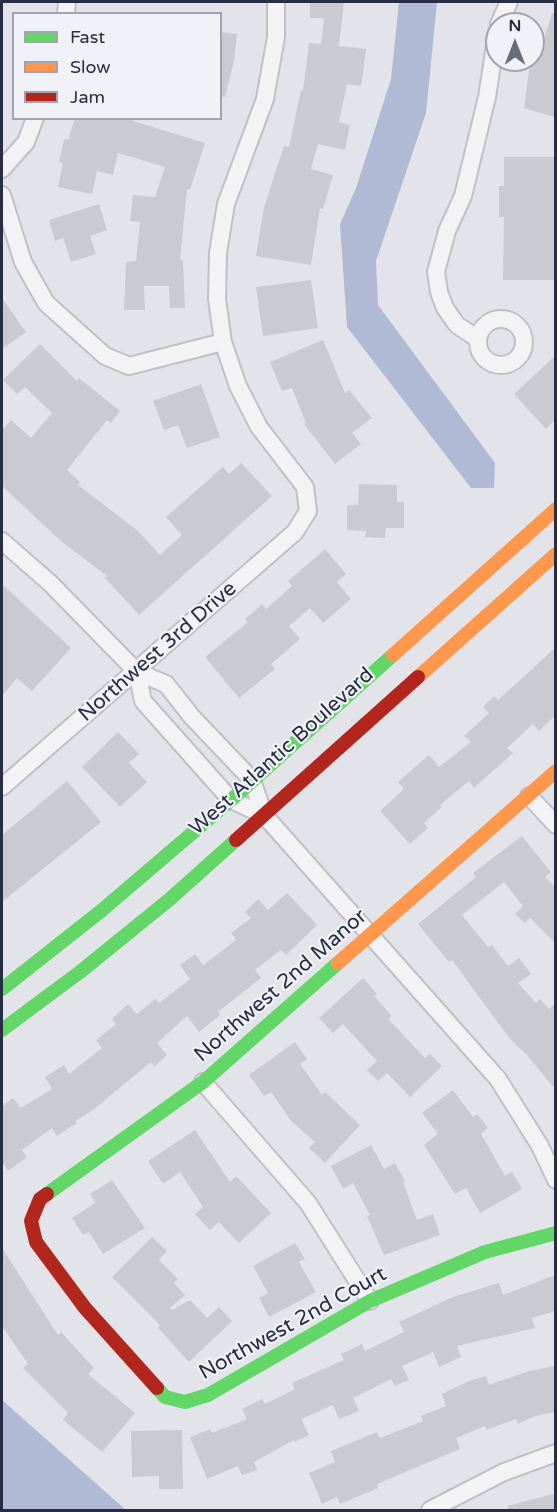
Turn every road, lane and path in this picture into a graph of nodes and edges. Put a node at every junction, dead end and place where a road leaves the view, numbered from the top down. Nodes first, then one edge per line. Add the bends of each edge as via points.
1 (276, 2) edge
2 (491, 72) edge
3 (34, 120) edge
4 (2, 169) edge
5 (2, 195) edge
6 (478, 339) dead end
7 (223, 342) junction
8 (555, 509) edge
9 (2, 541) edge
10 (555, 554) edge
11 (137, 672) junction
12 (555, 771) edge
13 (252, 780) junction
14 (2, 788) edge
15 (529, 795) junction
16 (231, 800) junction
17 (264, 815) junction
18 (555, 825) edge
19 (370, 935) junction
20 (2, 989) edge
21 (2, 1030) edge
22 (203, 1082) junction
23 (555, 1180) edge
24 (555, 1233) edge
25 (370, 1301) junction
26 (185, 1402) joint
27 (555, 1453) edge
28 (430, 1510) edge

1 - 7 street via 276,37 265,99 226,204 218,253 217,299
2 - 6 street via 463,196 447,231 436,272 445,308 457,325
3 - 4 street via 26,142
5 - 7 street via 23,262 46,303 105,356 129,366
7 - 11 street, Northwest 3rd Drive via 238,386 259,427 305,487 308,511 296,532
8 - 13 main road, West Atlantic Boulevard
9 - 11 street via 50,583
10 - 17 main road, West Atlantic Boulevard
11 - 13 street via 166,684
11 - 14 street, Northwest 3rd Drive
11 - 16 street via 143,701
12 - 15 main road, Northwest 2nd Manor
13 - 16 main road, West Atlantic Boulevard
13 - 17 street
15 - 18 street
15 - 19 main road, Northwest 2nd Manor
16 - 17 street
16 - 20 main road, West Atlantic Boulevard
17 - 19 street
17 - 21 main road, West Atlantic Boulevard via 170,899
19 - 22 main road, Northwest 2nd Manor
19 - 23 street via 498,1079 540,1146
22 - 25 street via 308,1203
22 - 26 main road, Northwest 2nd Manor via 40,1199 31,1221 36,1242 85,1308 165,1396
24 - 25 main road, Northwest 2nd Court via 485,1252
25 - 26 main road, Northwest 2nd Court via 208,1395
27 - 28 street via 504,1472

